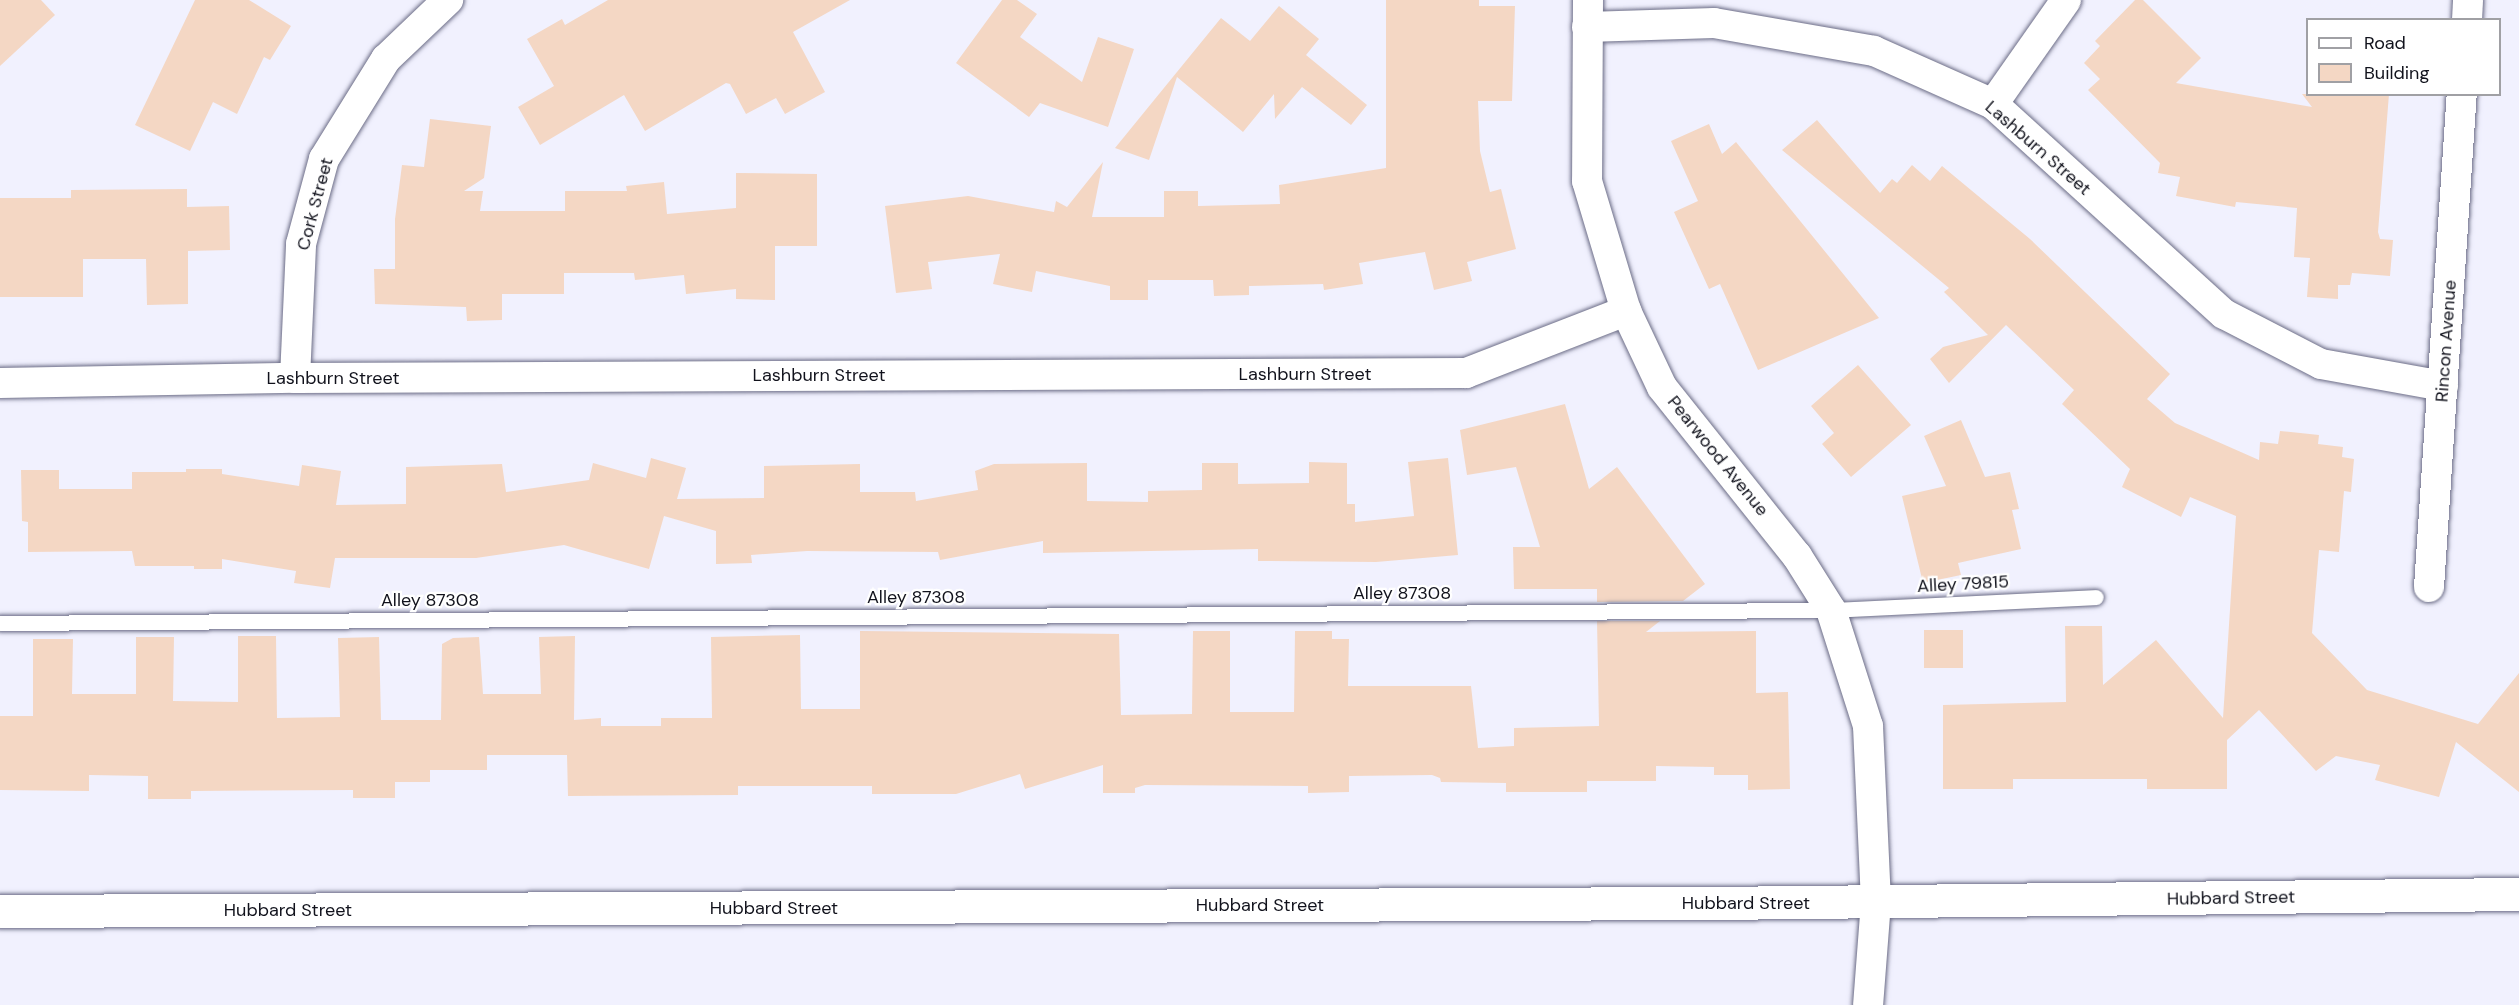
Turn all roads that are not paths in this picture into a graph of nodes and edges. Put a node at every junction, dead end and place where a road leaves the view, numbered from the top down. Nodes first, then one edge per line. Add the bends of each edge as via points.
1 (448, 0) edge
2 (2066, 0) edge
3 (2468, 0) edge
4 (1588, 13) edge
5 (2467, 18) edge
6 (2462, 96) edge
7 (1993, 104) junction
8 (1626, 311) junction
9 (295, 378) junction
10 (0, 383) edge
11 (2443, 386) junction
12 (2429, 588) dead end
13 (2096, 597) dead end
14 (1832, 610) junction
15 (0, 623) edge
16 (2519, 894) edge
17 (1876, 902) junction
18 (0, 911) edge
19 (1868, 1005) edge

1 - 9 street, Cork Street via 386,59 324,159 301,244
2 - 7 street
3 - 5 street
4 - 7 street, Lashburn Street via 1714,23 1874,51
4 - 8 street, Pearwood Avenue via 1587,181
6 - 11 street, Rincon Avenue
7 - 11 street, Lashburn Street via 2224,315 2321,364
8 - 9 street, Lashburn Street via 1466,373
8 - 14 street, Pearwood Avenue via 1662,387 1797,556
9 - 10 street, Lashburn Street
11 - 12 street, Rincon Avenue
13 - 14 lane, Alley 79815
14 - 15 lane, Alley 87308
14 - 17 street, Pearwood Avenue via 1868,726
16 - 17 main road, Hubbard Street
17 - 18 main road, Hubbard Street
17 - 19 street, Pearwood Avenue

